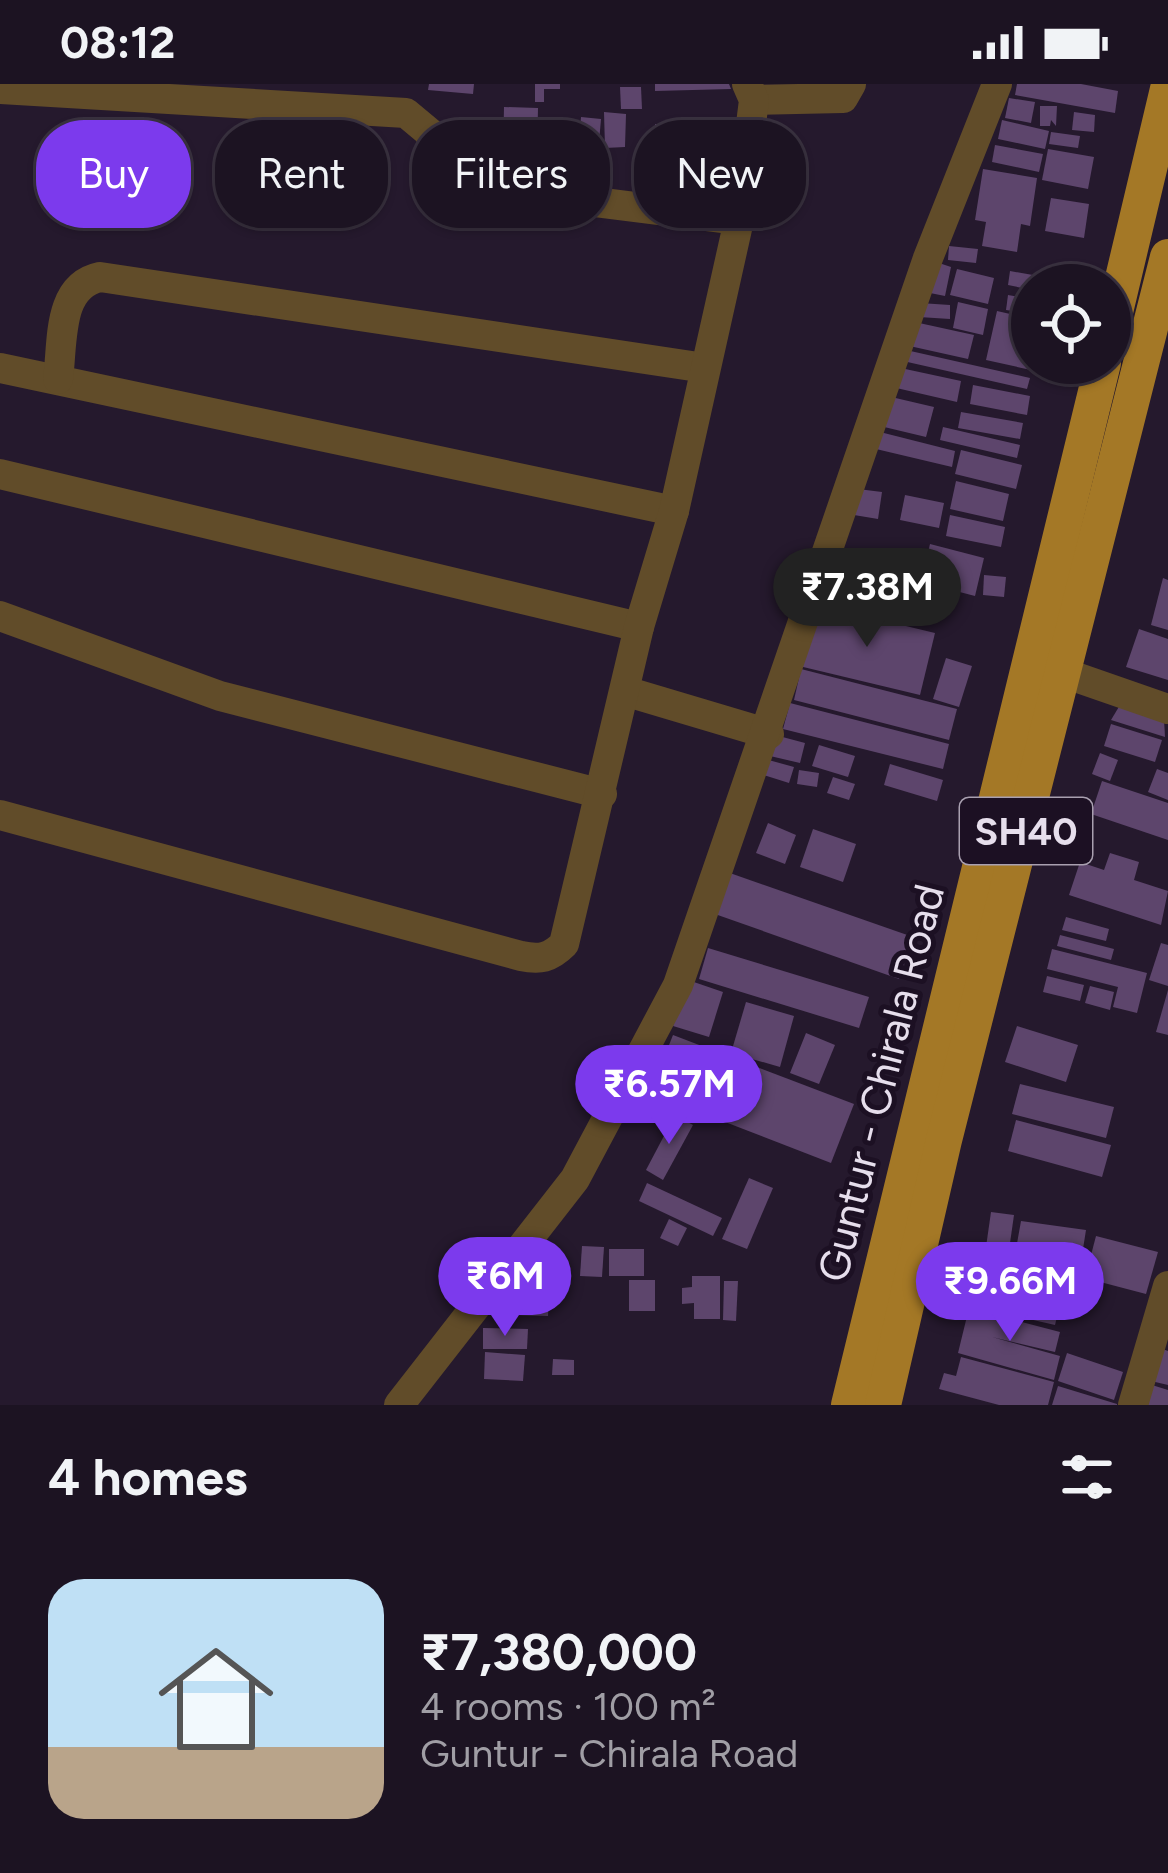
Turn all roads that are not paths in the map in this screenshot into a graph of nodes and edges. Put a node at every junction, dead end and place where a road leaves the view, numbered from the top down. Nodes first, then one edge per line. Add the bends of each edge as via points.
1 (851, 84) edge
2 (998, 84) edge
3 (0, 89) edge
4 (1168, 89) edge
5 (750, 92) edge
6 (634, 207) edge
7 (737, 228) edge
8 (1168, 257) edge
9 (1126, 264) edge
10 (0, 368) edge
11 (706, 368) junction
12 (58, 379) junction
13 (1098, 384) edge
14 (0, 474) edge
15 (674, 511) junction
16 (0, 616) edge
17 (639, 627) junction
18 (1030, 662) junction
19 (1067, 673) junction
20 (628, 692) junction
21 (1168, 709) edge
22 (769, 734) junction
23 (602, 794) junction
24 (0, 814) edge
25 (964, 1002) junction
26 (1168, 1286) edge
27 (399, 1405) edge
28 (849, 1405) edge
29 (884, 1405) edge
30 (1133, 1405) edge

1 - 5 street via 843,98 826,102
2 - 22 street via 928,258
3 - 6 street via 406,112 430,133 439,174 452,184
4 - 9 main road
7 - 11 street
8 - 19 main road, Guntur - Chirala Road / SH40
10 - 12 street
11 - 12 street via 100,277 80,281 70,295
11 - 15 street
12 - 15 street
13 - 18 main road, Guntur - Chirala Road / SH40
14 - 17 street
15 - 17 street
16 - 23 street via 220,696
17 - 20 street
18 - 19 street
18 - 25 main road, Guntur - Chirala Road / SH40
19 - 21 street
19 - 25 main road, Guntur - Chirala Road / SH40
20 - 22 street
20 - 23 street
22 - 27 street via 678,985 575,1179
23 - 24 street via 564,944 538,960
25 - 28 main road, Guntur - Chirala Road / SH40
25 - 29 main road, Guntur - Chirala Road / SH40
26 - 30 street

